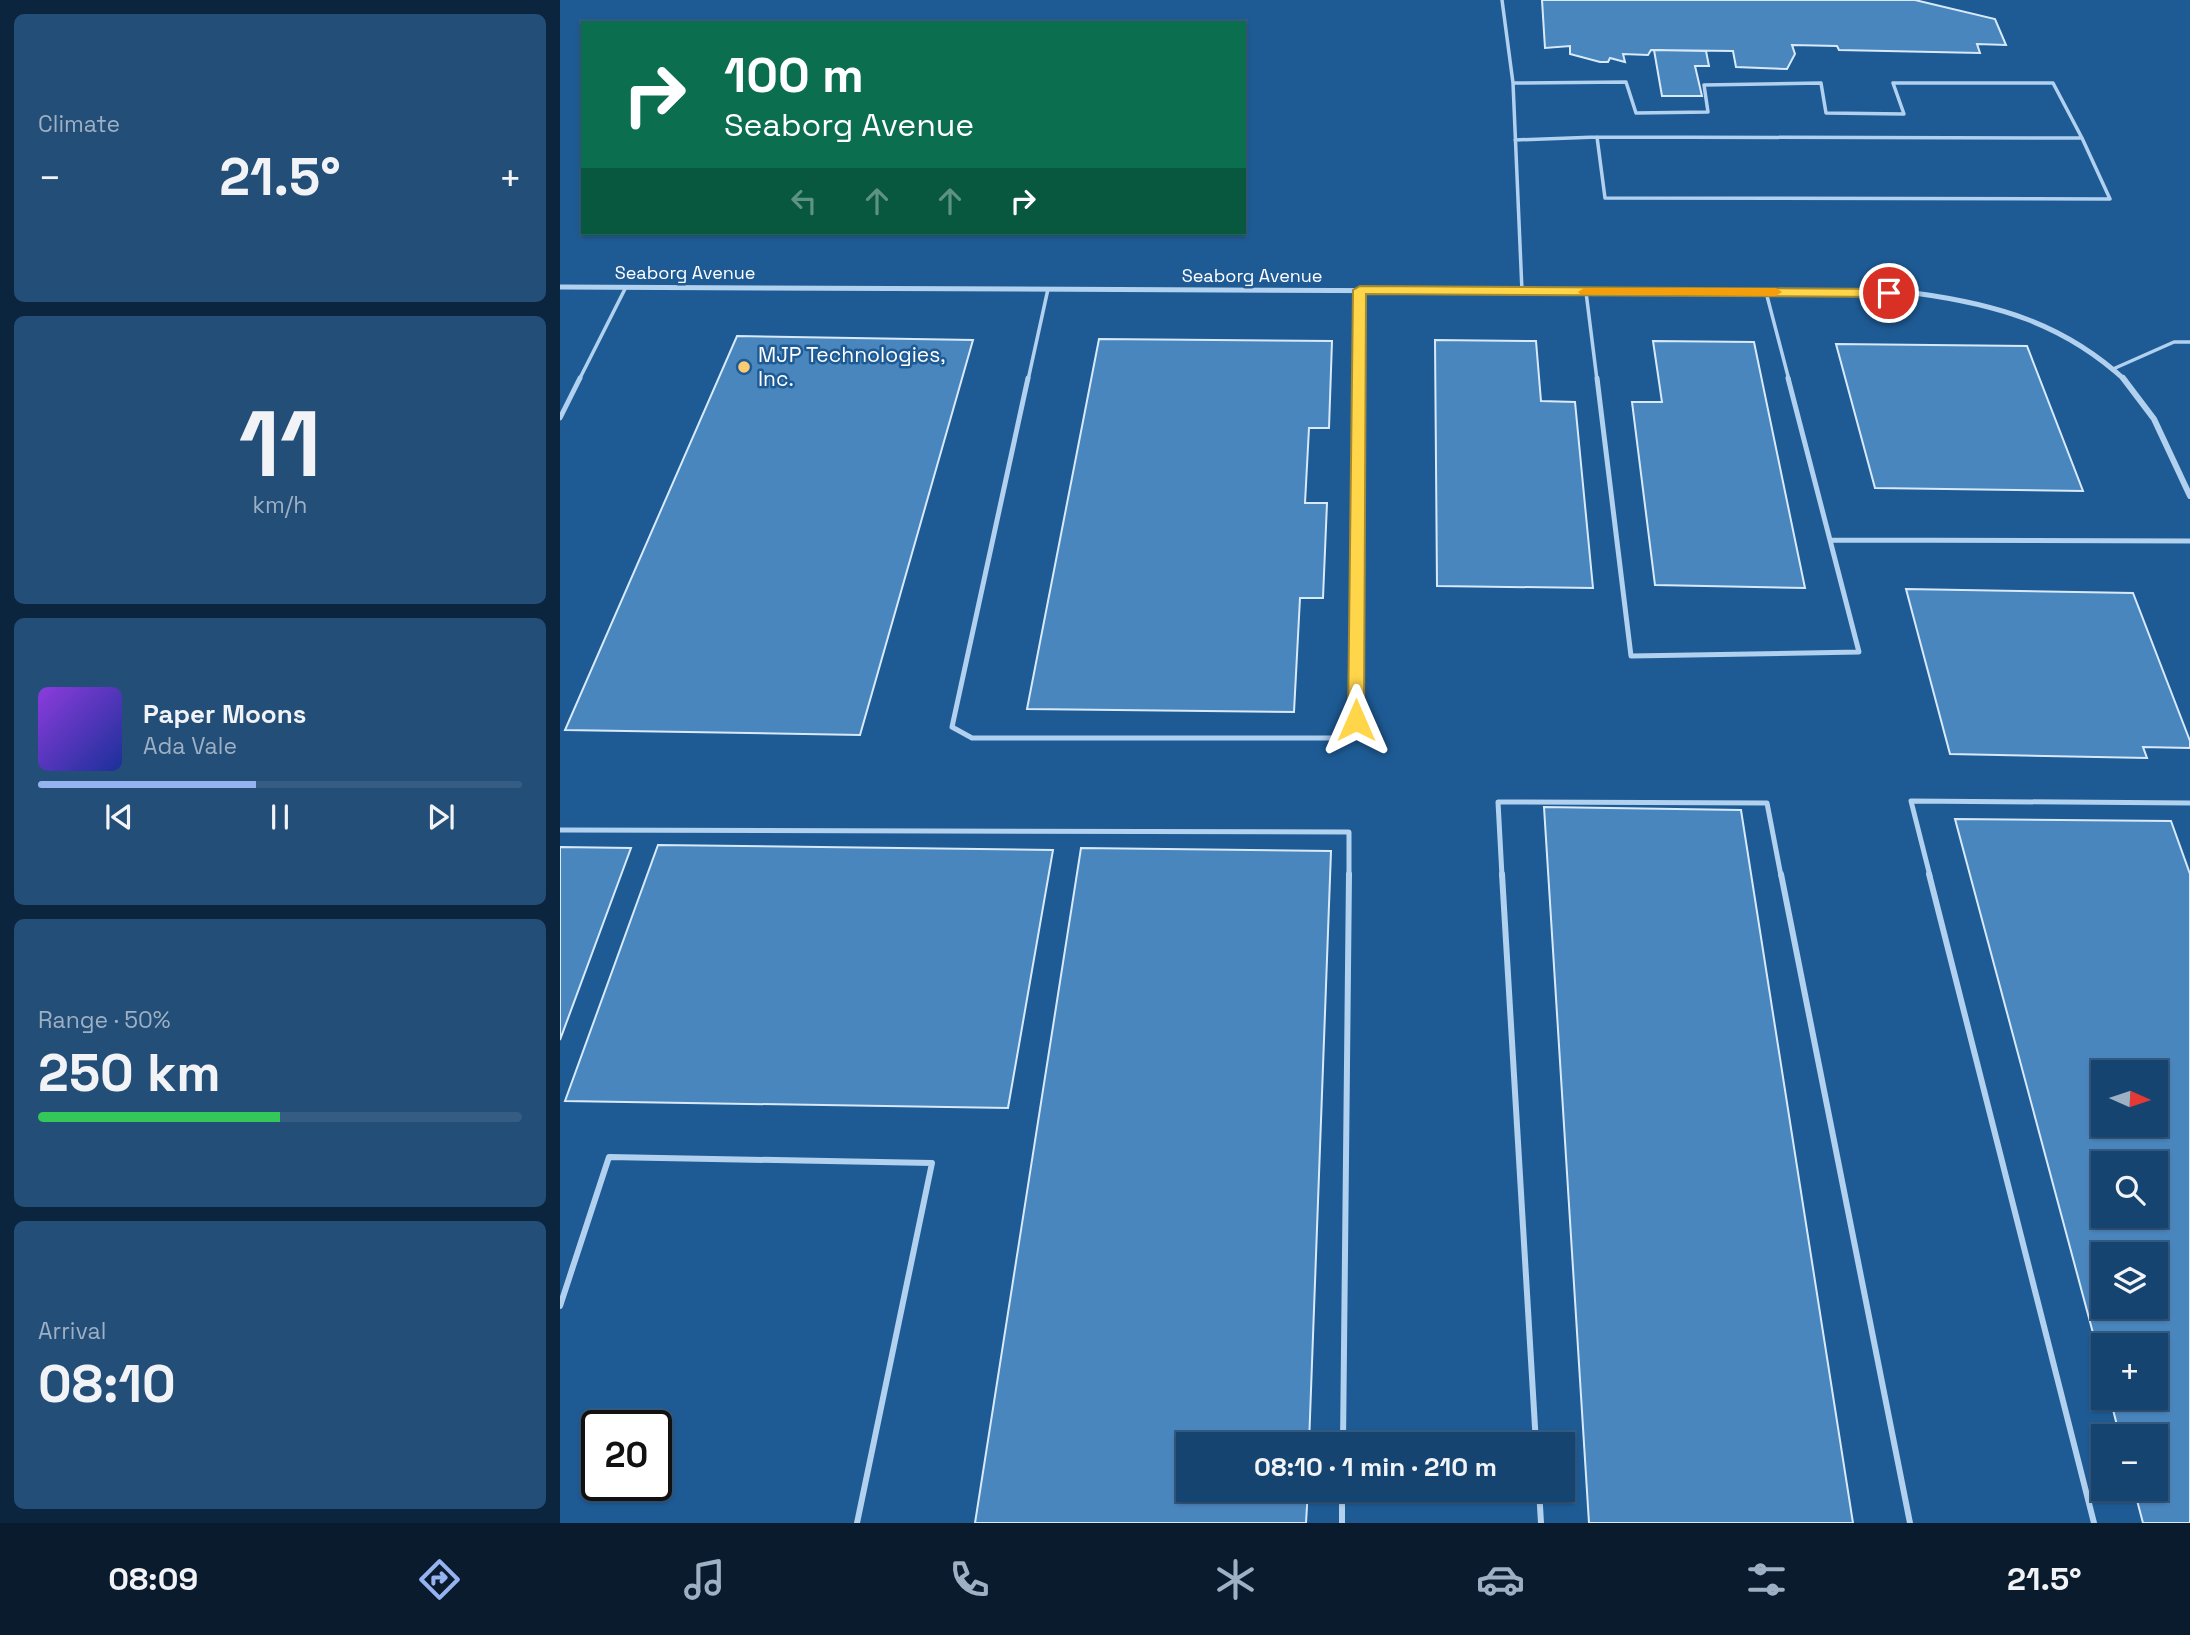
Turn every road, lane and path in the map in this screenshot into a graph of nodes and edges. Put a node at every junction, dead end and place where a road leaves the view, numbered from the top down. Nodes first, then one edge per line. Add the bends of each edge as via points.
1 (1502, 0) edge
2 (1513, 83) junction
3 (1597, 136) junction
4 (2082, 138) junction
5 (1515, 140) junction
6 (560, 287) edge
7 (626, 287) junction
8 (1048, 289) junction
9 (1360, 290) junction
10 (1522, 291) junction
11 (1586, 292) junction
12 (1766, 292) junction
13 (2190, 342) edge
14 (2113, 369) junction
15 (560, 418) edge
16 (2190, 495) edge
17 (1831, 541) junction
18 (2190, 541) edge
19 (2190, 803) edge
20 (560, 830) edge
21 (560, 1306) edge
22 (1343, 1432) edge
23 (1535, 1432) edge
24 (1342, 1502) edge
25 (1540, 1502) edge
26 (857, 1523) edge
27 (1342, 1523) edge
28 (1541, 1523) edge
29 (1910, 1523) edge
30 (2094, 1523) edge

1 - 2 lane
2 - 4 lane via 1626,82 1636,113 1648,113 1708,112 1704,85 1821,83 1826,113 1904,114 1894,83 2053,83
2 - 5 lane
3 - 4 lane
3 - 4 lane via 1605,198 2110,199
3 - 5 lane
5 - 10 lane
6 - 7 street, Seaborg Avenue
7 - 8 street, Seaborg Avenue
7 - 15 lane
8 - 9 street, Seaborg Avenue
8 - 9 lane via 952,726 972,738 1341,738 1356,720
9 - 10 street, Seaborg Avenue
10 - 11 street, Seaborg Avenue
11 - 12 street, Seaborg Avenue
11 - 17 lane via 1631,656 1859,652
12 - 14 street, Seaborg Avenue via 1914,293 1960,298 2050,328
12 - 17 lane
13 - 14 lane via 2174,342
14 - 16 street, Seaborg Avenue via 2147,408
17 - 18 lane
19 - 30 lane via 1911,801
20 - 22 lane via 1349,832
21 - 26 lane via 608,1157 932,1163
23 - 29 lane via 1498,802 1767,803
24 - 27 lane
25 - 28 lane

